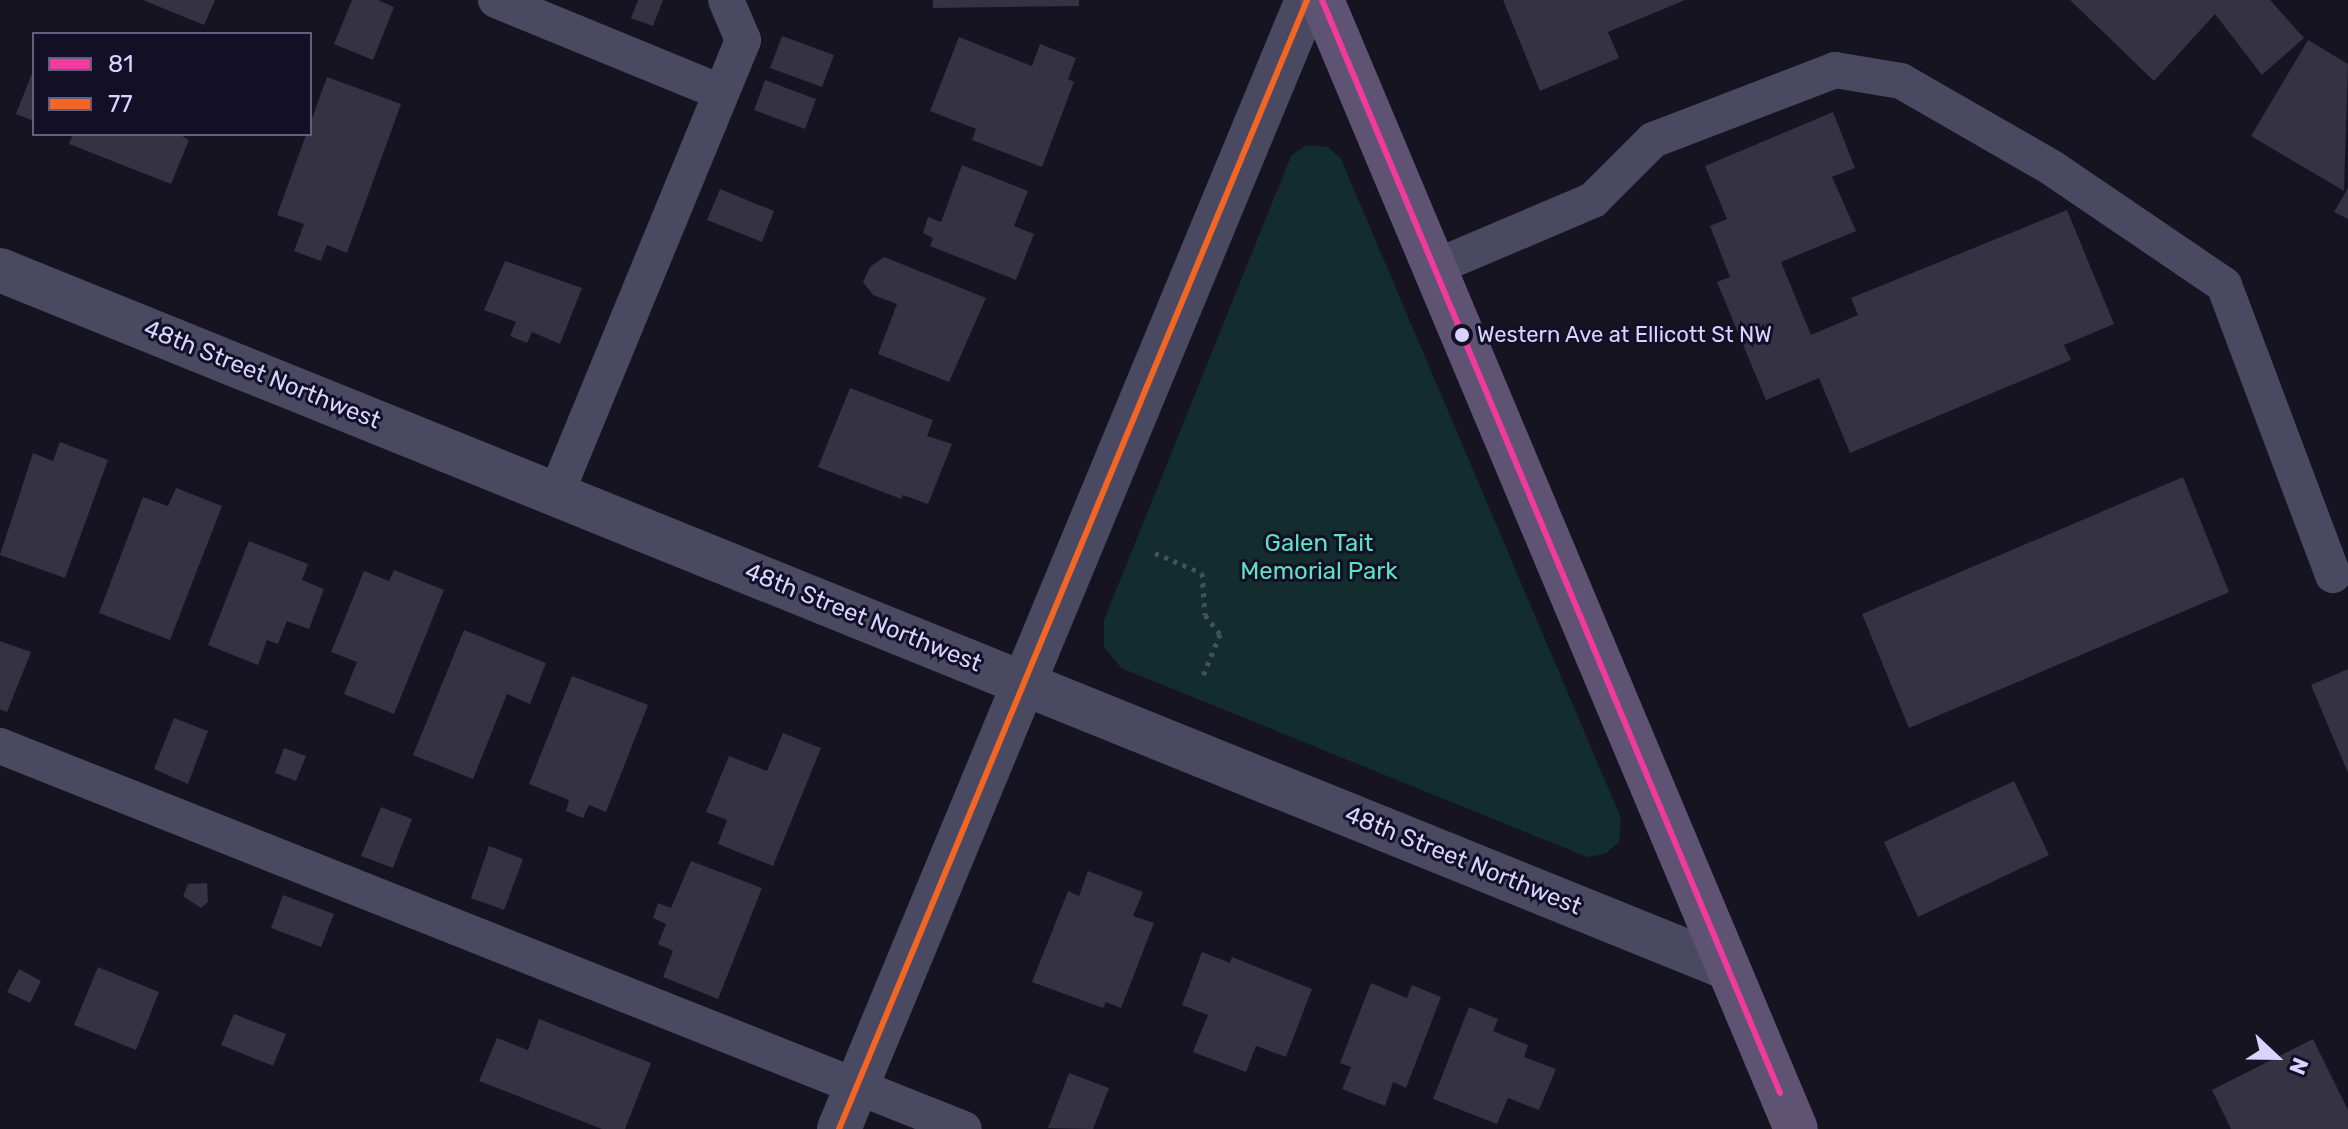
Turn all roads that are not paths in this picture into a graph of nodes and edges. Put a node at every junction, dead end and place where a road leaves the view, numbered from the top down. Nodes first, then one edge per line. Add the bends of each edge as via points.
1 (496, 0) edge
2 (726, 0) edge
3 (1307, 0) edge
4 (1322, 0) edge
5 (720, 92) junction
6 (1433, 268) junction
7 (0, 270) edge
8 (556, 494) junction
9 (2333, 575) dead end
10 (1021, 682) junction
11 (0, 746) edge
12 (1725, 967) junction
13 (857, 1086) junction
14 (839, 1129) edge
15 (964, 1129) edge
16 (1796, 1129) edge

1 - 5 lane
2 - 5 lane via 743,40
3 - 10 street
4 - 6 main road
5 - 8 lane
6 - 9 lane via 1593,200 1653,140 1835,70 1901,81 2052,168 2224,285
6 - 12 main road
7 - 8 street, 48th Street Northwest
8 - 10 street, 48th Street Northwest
10 - 12 street, 48th Street Northwest
10 - 13 street
11 - 13 lane
12 - 16 main road
13 - 14 street
13 - 15 lane

